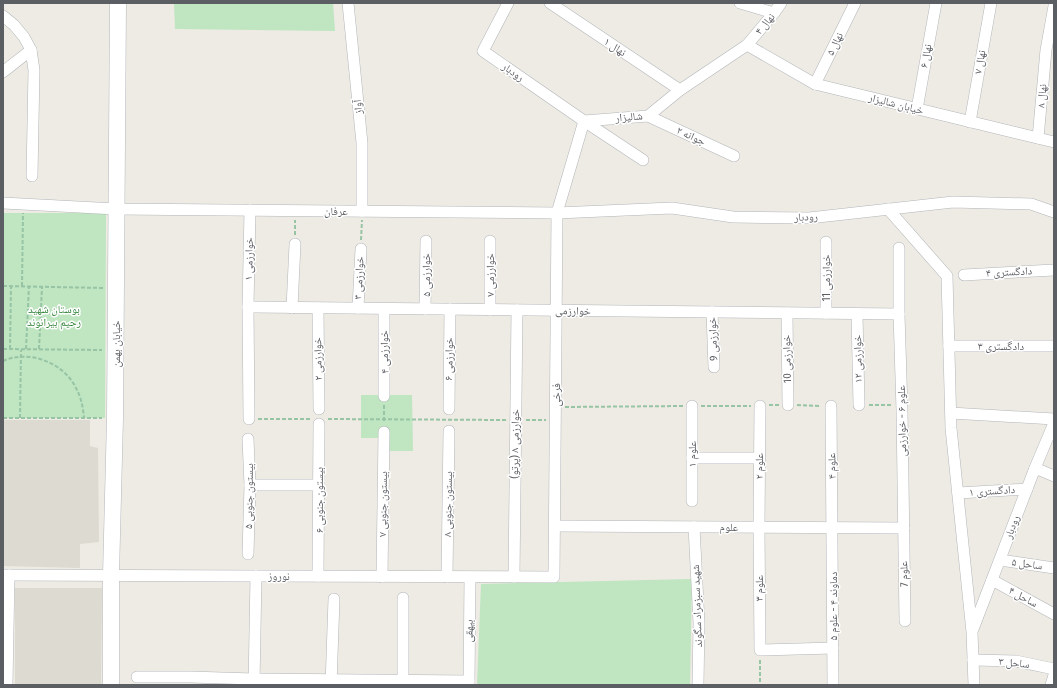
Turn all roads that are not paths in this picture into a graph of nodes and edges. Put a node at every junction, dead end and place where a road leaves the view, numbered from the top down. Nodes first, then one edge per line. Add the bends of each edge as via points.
1 (118, 3) edge
2 (348, 3) edge
3 (508, 3) edge
4 (550, 3) edge
5 (740, 3) edge
6 (781, 3) edge
7 (854, 3) edge
8 (936, 3) edge
9 (991, 3) edge
10 (1054, 6) edge
11 (774, 14) junction
12 (3, 16) edge
13 (748, 45) junction
14 (31, 50) junction
15 (3, 72) edge
16 (815, 84) junction
17 (680, 90) junction
18 (917, 109) junction
19 (648, 116) junction
20 (584, 121) junction
21 (970, 122) junction
22 (1038, 138) junction
23 (1054, 142) edge
24 (734, 156) dead end
25 (643, 160) dead end
26 (32, 176) dead end
27 (3, 203) edge
28 (116, 209) junction
29 (888, 209) junction
30 (250, 210) junction
31 (362, 211) junction
32 (557, 212) junction
33 (1054, 212) edge
34 (426, 241) dead end
35 (490, 241) dead end
36 (826, 242) dead end
37 (295, 244) road end
38 (899, 248) dead end
39 (360, 249) road end
40 (1054, 270) edge
41 (964, 275) dead end
42 (248, 307) junction
43 (292, 308) junction
44 (318, 308) junction
45 (358, 308) junction
46 (384, 308) junction
47 (425, 309) junction
48 (450, 309) junction
49 (490, 310) junction
50 (517, 310) junction
51 (557, 310) junction
52 (712, 312) junction
53 (787, 313) junction
54 (826, 313) junction
55 (857, 314) junction
56 (899, 314) junction
57 (949, 346) junction
58 (1054, 346) edge
59 (714, 367) dead end
60 (384, 396) road end
61 (788, 405) road end
62 (859, 405) road end
63 (692, 406) road end
64 (760, 406) road end
65 (831, 406) road end
66 (319, 409) dead end
67 (449, 409) dead end
68 (951, 413) junction
69 (249, 419) road end
70 (1054, 419) edge
71 (319, 421) road end
72 (1054, 423) edge
73 (449, 431) dead end
74 (384, 432) road end
75 (248, 439) dead end
76 (692, 458) junction
77 (759, 458) junction
78 (1035, 468) junction
79 (1054, 476) edge
80 (250, 485) junction
81 (319, 485) junction
82 (1027, 489) junction
83 (958, 493) junction
84 (692, 501) dead end
85 (555, 526) junction
86 (694, 526) junction
87 (759, 527) junction
88 (833, 527) junction
89 (904, 528) junction
90 (248, 554) dead end
91 (1000, 560) junction
92 (1054, 568) edge
93 (6, 575) edge
94 (111, 575) junction
95 (256, 576) junction
96 (318, 576) junction
97 (382, 577) junction
98 (447, 577) junction
99 (470, 577) junction
100 (514, 577) junction
101 (554, 578) joint
102 (992, 580) junction
103 (404, 598) dead end
104 (334, 599) dead end
105 (1054, 614) edge
106 (905, 621) dead end
107 (972, 632) junction
108 (833, 648) junction
109 (974, 660) junction
110 (1054, 669) edge
111 (1054, 675) edge
112 (137, 678) dead end
113 (190, 681) edge
114 (254, 682) edge
115 (331, 683) edge
116 (403, 683) edge
117 (469, 683) edge
118 (7, 685) edge
119 (111, 685) edge
120 (698, 685) edge
121 (833, 685) edge
122 (974, 685) edge
123 (1050, 685) edge

1 - 28 street, خیابان بهمن
2 - 31 street, آواز via 362,143
3 - 20 street, رودبار via 483,51
4 - 17 street, نهال ۱
5 - 11 street
6 - 11 street, نهال ۴
7 - 16 street, نهال ۵
8 - 18 street, نهال ۶
9 - 21 street, نهال ۷
10 - 22 street, نهال ۸ via 1046,50
11 - 13 street, نهال ۴
12 - 14 street via 24,37
13 - 16 street, خیابان شالیزار
13 - 17 street, شالیزار
14 - 15 street
14 - 26 street via 34,70
16 - 18 street, خیابان شالیزار
17 - 19 street, شالیزار
18 - 21 street, خیابان شالیزار
19 - 20 street, شالیزار
19 - 24 street, جوانه ۲
20 - 25 street, رودبار
20 - 32 street
21 - 22 street, خیابان شالیزار
22 - 23 street, خیابان شالیزار
27 - 28 street, عرفان
28 - 30 street, عرفان
28 - 94 street, خیابان بهمن via 116,418
29 - 32 street, رودبار via 809,218 733,217 672,208
29 - 33 street, رودبار via 953,202 1031,204
29 - 57 street via 947,276
30 - 31 street, عرفان
30 - 42 street, خوارزمی ۱
31 - 32 street, عرفان
32 - 51 street, فرخی
34 - 47 street, خوارزمی ۵
35 - 49 street, خوارزمی ۷
36 - 54 street, خوارزمی 11
37 - 43 street
38 - 56 street, علوم ۶ - خوارزمی
39 - 45 street, خوارزمی ۳
40 - 41 street, دادگستری ۴
42 - 43 street, خوارزمی
42 - 69 street, خوارزمی ۱
43 - 44 street, خوارزمی
44 - 45 street, خوارزمی
44 - 66 street, خوارزمی ۲
45 - 46 street, خوارزمی
46 - 47 street, خوارزمی
46 - 60 street, خوارزمی ۴
47 - 48 street, خوارزمی
48 - 49 street, خوارزمی
48 - 67 street, خوارزمی ۶
49 - 50 street, خوارزمی
50 - 51 street, خوارزمی
50 - 100 street, خوارزمی ۸ (پرتو)
51 - 52 street, خوارزمی
51 - 85 street, فرخی
52 - 53 street, خوارزمی
52 - 59 street, خوارزمی 9
53 - 54 street, خوارزمی
53 - 61 street, خوارزمی 10
54 - 55 street, خوارزمی
55 - 56 street, خوارزمی
55 - 62 street, خوارزمی ۱۲
56 - 89 street, علوم ۶ - خوارزمی
57 - 58 street, دادگستری ۳
57 - 68 street
63 - 76 street, علوم ۱
64 - 77 street, علوم ۲
65 - 88 street, علوم ۴
68 - 70 street
68 - 83 street
71 - 81 street, بیستون جنوبی ۶
72 - 78 street, رودبار
73 - 98 street, بیستون جنوبی ۸
74 - 97 street, بیستون جنوبی ۷
75 - 80 street, بیستون جنوبی ۵
76 - 77 street
76 - 84 street, علوم ۱
77 - 87 street, علوم ۲
78 - 79 street
78 - 82 street, رودبار
80 - 81 street
80 - 90 street, بیستون جنوبی ۵
81 - 96 street, بیستون جنوبی ۶
82 - 83 street, دادگستری ۱
82 - 91 street, رودبار
83 - 107 street
85 - 86 street, علوم
85 - 101 street, فرخی
86 - 87 street, علوم
86 - 120 street, شهید سبزمراد سگوند via 699,623
87 - 88 street, علوم
87 - 108 street, علوم ۳ via 760,650
88 - 89 street, علوم
88 - 108 street, دماوند ۴ - علوم ۵
89 - 106 street, علوم 7
91 - 92 street, ساحل ۵
91 - 102 street, رودبار
93 - 94 street, نوروز
93 - 118 street
94 - 95 street, نوروز
94 - 119 street, خیابان بهمن
95 - 96 street, نوروز
95 - 114 street
96 - 97 street, نوروز
97 - 98 street, نوروز
98 - 99 street, نوروز
99 - 100 street, نوروز
99 - 117 street, بیهقی
100 - 101 street, نوروز
102 - 105 street, ساحل ۴
102 - 107 street, رودبار
103 - 116 street
104 - 115 street
107 - 109 street
108 - 121 street, دماوند ۴ - علوم ۵
109 - 110 street, ساحل ۳ via 1016,661
109 - 122 street
111 - 123 street
112 - 113 street
113 - 114 street
114 - 115 street
115 - 116 street
116 - 117 street

